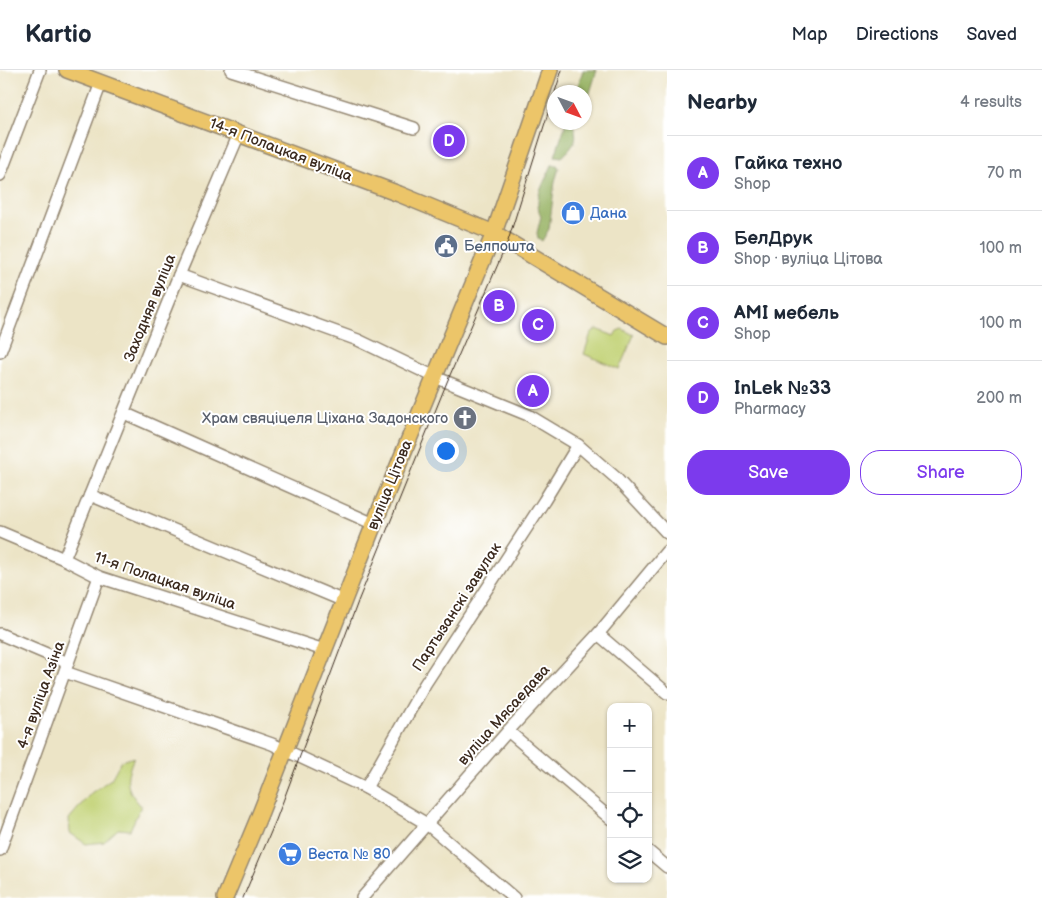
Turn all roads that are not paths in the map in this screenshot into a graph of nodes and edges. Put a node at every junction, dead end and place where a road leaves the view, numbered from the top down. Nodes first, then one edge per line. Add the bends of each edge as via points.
1 (40, 70) edge
2 (68, 70) edge
3 (231, 70) edge
4 (550, 70) edge
5 (86, 73) edge
6 (101, 83) junction
7 (414, 128) dead end
8 (239, 134) junction
9 (0, 175) edge
10 (494, 233) junction
11 (179, 275) junction
12 (667, 337) edge
13 (0, 352) edge
14 (435, 377) junction
15 (124, 413) junction
16 (578, 445) junction
17 (90, 495) junction
18 (374, 524) junction
19 (0, 532) edge
20 (667, 533) edge
21 (667, 551) edge
22 (64, 559) junction
23 (99, 577) junction
24 (344, 601) junction
25 (0, 634) edge
26 (598, 634) junction
27 (324, 650) junction
28 (67, 668) junction
29 (667, 693) edge
30 (508, 731) junction
31 (285, 750) junction
32 (366, 788) junction
33 (607, 816) edge
34 (427, 824) junction
35 (0, 850) edge
36 (652, 854) edge
37 (667, 866) edge
38 (225, 898) edge
39 (362, 898) edge
40 (514, 898) edge

1 - 9 street
2 - 5 main road, 14-я Полацкая вуліца
3 - 7 street
4 - 10 main road, вуліца Цітова
5 - 6 main road, 14-я Полацкая вуліца
6 - 8 main road, 14-я Полацкая вуліца
6 - 13 street
8 - 10 main road, 14-я Полацкая вуліца
8 - 11 street, Заходняя вуліца
10 - 12 main road, 14-я Полацкая вуліца
10 - 14 main road, вуліца Цітова
11 - 14 street via 358,340
11 - 15 street, Заходняя вуліца
14 - 16 street via 528,415
14 - 18 main road, вуліца Цітова
15 - 17 street, Заходняя вуліца
15 - 18 street
16 - 20 street via 615,477
16 - 32 street, Партызанскі завулак via 425,684
17 - 22 street, Заходняя вуліца
17 - 24 street
18 - 24 main road, вуліца Цітова
19 - 22 street, 11-я Полацкая вуліца
21 - 26 street, вуліца Мясаедава
22 - 23 street, 11-я Полацкая вуліца
23 - 27 street, 11-я Полацкая вуліца
23 - 28 street, 4-я вуліца Азіна
24 - 27 main road, вуліца Цітова
25 - 28 street
26 - 29 street
26 - 30 street, вуліца Мясаедава
27 - 31 main road, вуліца Цітова
28 - 31 street
28 - 35 street, 4-я вуліца Азіна
30 - 33 street
30 - 34 street, вуліца Мясаедава
31 - 32 street
31 - 38 main road, вуліца Цітова
32 - 34 street
34 - 39 street, вуліца Мясаедава
34 - 40 street
36 - 37 street

